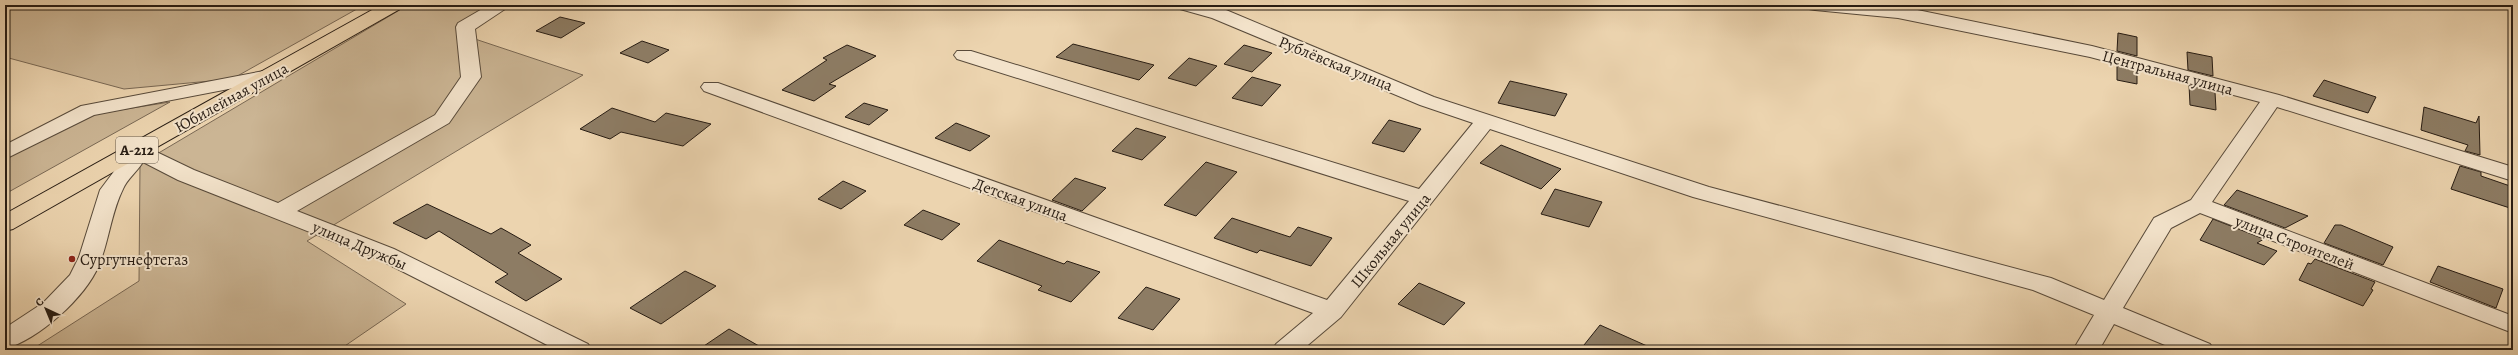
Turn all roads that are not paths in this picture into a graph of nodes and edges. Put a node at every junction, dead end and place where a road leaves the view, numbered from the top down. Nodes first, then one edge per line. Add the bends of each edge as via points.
1 (394, 5) edge
2 (502, 5) edge
3 (1186, 5) edge
4 (1816, 5) edge
5 (964, 55) dead end
6 (269, 76) junction
7 (711, 88) dead end
8 (2272, 99) junction
9 (1486, 121) junction
10 (136, 151) junction
11 (5, 153) edge
12 (2513, 174) edge
13 (1424, 198) junction
14 (2199, 205) junction
15 (279, 212) junction
16 (5, 224) edge
17 (1332, 311) junction
18 (2109, 311) junction
19 (2513, 325) edge
20 (5, 340) edge
21 (579, 350) edge
22 (1285, 350) edge
23 (2086, 350) edge
24 (2201, 350) edge

1 - 6 highway, Юбилейная улица / А-212
2 - 15 street via 465,27 471,77 442,119
3 - 9 street, Рублёвская улица via 1219,14 1427,101
4 - 8 street, Центральная улица via 1898,12 2053,44
5 - 13 street
6 - 10 highway, Юбилейная улица / А-212
6 - 11 street via 88,110
7 - 17 street, Детская улица
8 - 12 street, Центральная улица
8 - 14 street
9 - 13 street, Школьная улица
9 - 18 street, Рублёвская улица via 1701,192 2042,284
10 - 15 street, улица Дружбы via 186,176
10 - 16 highway, Юбилейная улица / А-212
10 - 20 street via 134,163 115,181 106,202 87,267 68,293 39,319
13 - 17 street, Школьная улица
14 - 18 street via 2162,223
14 - 19 street, улица Строителей
15 - 21 street, улица Дружбы via 386,254
17 - 22 street, Школьная улица
18 - 23 street
18 - 24 street, Рублёвская улица

